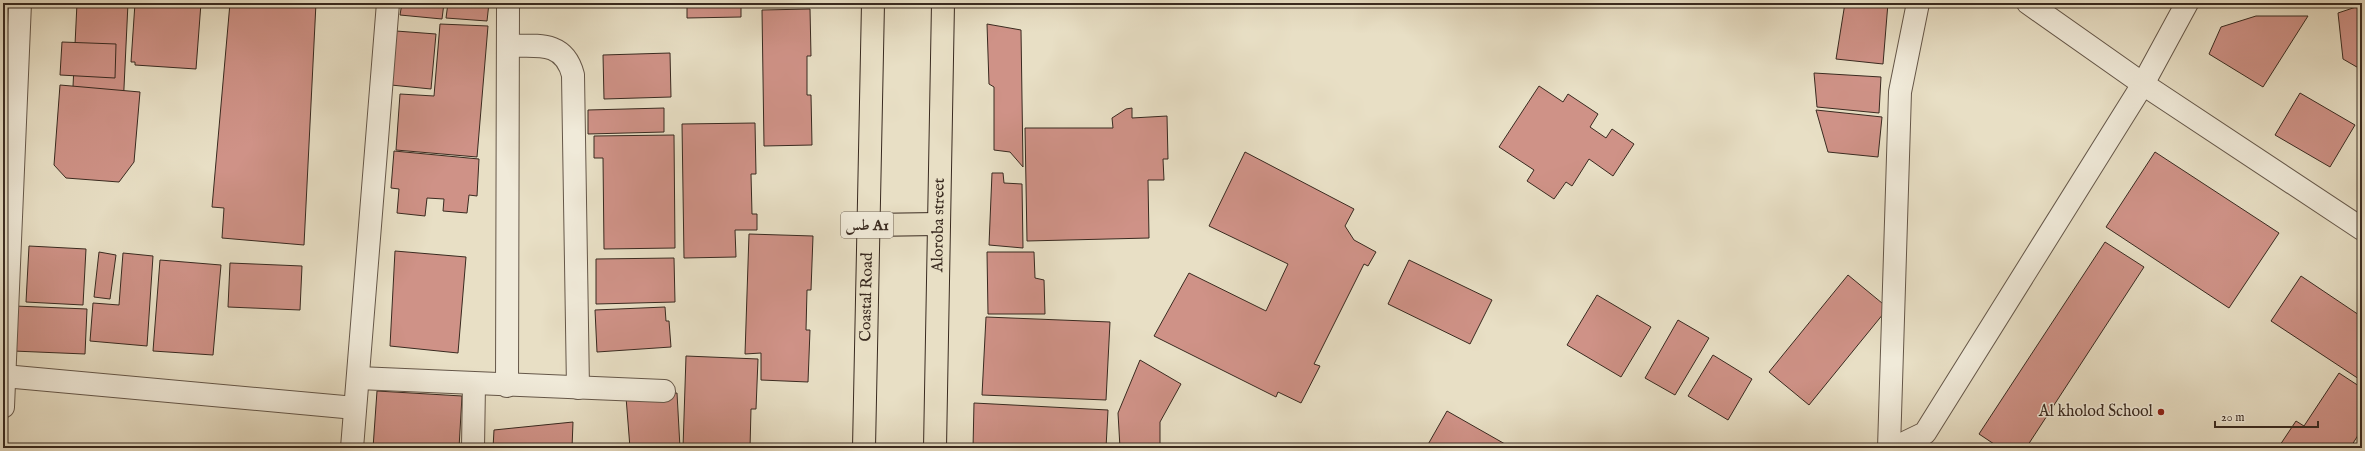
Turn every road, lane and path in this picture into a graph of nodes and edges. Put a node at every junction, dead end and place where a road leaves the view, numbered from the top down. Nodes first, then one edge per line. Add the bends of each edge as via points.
1 (20, 3) edge
2 (388, 3) edge
3 (508, 3) edge
4 (873, 3) edge
5 (943, 3) edge
6 (1918, 3) edge
7 (2028, 3) edge
8 (2187, 3) edge
9 (508, 46) junction
10 (2143, 84) junction
11 (939, 224) junction
12 (867, 225) junction
13 (2362, 229) edge
14 (4, 329) edge
15 (4, 376) junction
16 (358, 378) junction
17 (474, 384) junction
18 (507, 386) junction
19 (578, 388) junction
20 (664, 391) dead end
21 (3, 407) edge
22 (355, 408) junction
23 (352, 448) edge
24 (473, 448) edge
25 (864, 448) edge
26 (935, 448) edge
27 (1889, 448) edge
28 (1894, 448) edge

1 - 14 street
2 - 16 street
3 - 9 street
4 - 12 highway, Coastal Road / طس A1
5 - 11 highway, Aloroba street
6 - 27 street via 1900,92
7 - 10 street
8 - 10 street
9 - 18 street
9 - 19 street via 547,47 557,50 570,64 573,74
10 - 13 street
10 - 28 street via 1925,433
11 - 12 highway
11 - 26 highway, Aloroba street
12 - 25 highway, Coastal Road / طس A1
14 - 15 street
15 - 21 street
15 - 22 street
16 - 17 street
16 - 22 street
17 - 18 street
17 - 24 street
18 - 19 street
19 - 20 street
22 - 23 street

